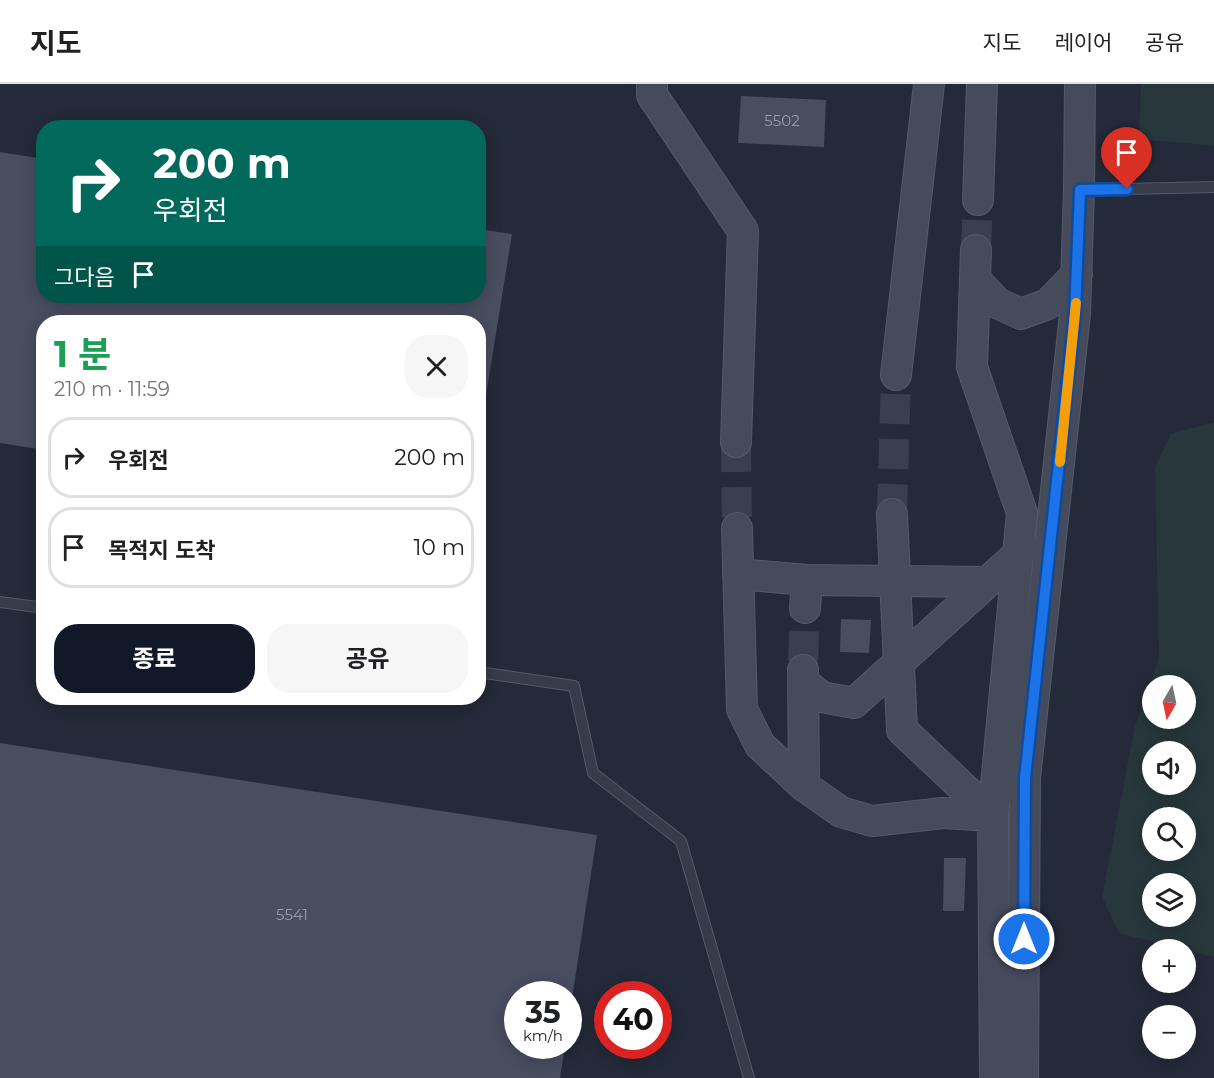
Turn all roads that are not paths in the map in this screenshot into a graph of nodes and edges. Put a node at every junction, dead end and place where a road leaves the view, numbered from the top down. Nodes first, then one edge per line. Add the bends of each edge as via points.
1 (652, 84) edge
2 (929, 84) edge
3 (982, 84) edge
4 (1080, 84) edge
5 (1214, 187) edge
6 (1080, 190) junction
7 (978, 200) tunnel mouth
8 (976, 250) tunnel mouth
9 (1077, 274) junction
10 (975, 279) junction
11 (896, 375) tunnel mouth
12 (736, 442) tunnel mouth
13 (892, 514) tunnel mouth
14 (1053, 523) junction
15 (737, 528) tunnel mouth
16 (1018, 554) junction
17 (738, 574) junction
18 (895, 581) junction
19 (987, 582) junction
20 (0, 602) edge
21 (36, 607) edge
22 (899, 662) junction
23 (486, 673) edge
24 (804, 786) junction
25 (993, 816) junction
26 (749, 1078) edge
27 (995, 1078) edge
28 (1023, 1078) edge

1 - 12 street via 652,95 742,231
2 - 11 street
3 - 7 street
4 - 6 street
5 - 6 lane
6 - 9 street
8 - 10 street
9 - 10 street via 1048,304 1021,314 997,303
9 - 14 street
10 - 16 street via 972,367 1022,513
13 - 18 street
14 - 16 street
14 - 28 street via 1025,778
15 - 17 street
16 - 19 street
16 - 25 street
17 - 18 street via 806,594
17 - 24 street via 742,709 760,745
18 - 19 street
18 - 22 street
19 - 22 street
20 - 21 lane
22 - 24 street via 854,703 822,697 803,671
22 - 25 street via 902,730
23 - 26 lane via 574,686 593,773 681,841
24 - 25 street via 841,812 872,821 943,813
25 - 27 street

